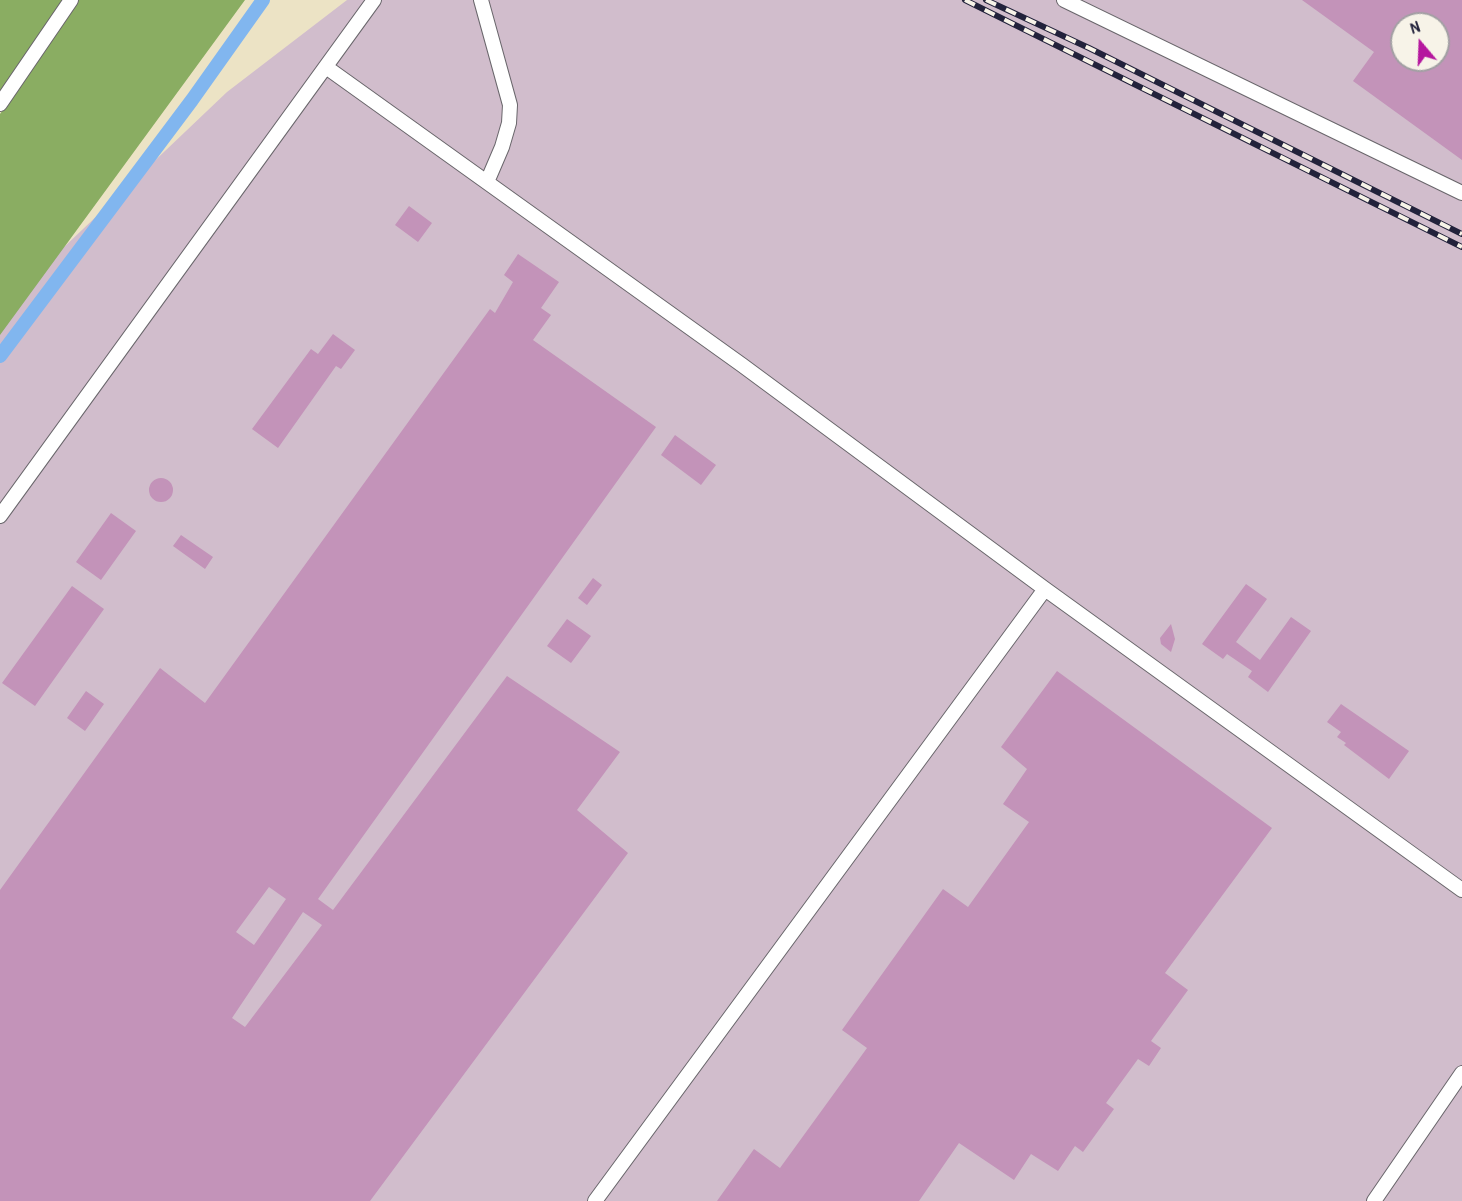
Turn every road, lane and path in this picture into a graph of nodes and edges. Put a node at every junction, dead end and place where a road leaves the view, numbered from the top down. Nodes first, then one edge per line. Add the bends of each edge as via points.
1 (71, 0) edge
2 (374, 0) edge
3 (481, 0) edge
4 (1064, 0) edge
5 (326, 67) junction
6 (0, 104) edge
7 (487, 182) junction
8 (1462, 193) edge
9 (0, 516) edge
10 (1045, 589) junction
11 (1462, 891) edge
12 (1462, 1073) edge
13 (595, 1201) edge
14 (1374, 1201) edge

1 - 6 street
2 - 5 street
3 - 7 street via 510,105 502,147
4 - 8 street
5 - 7 street
5 - 9 street
7 - 10 street via 742,364
10 - 11 street
10 - 13 street
12 - 14 street

